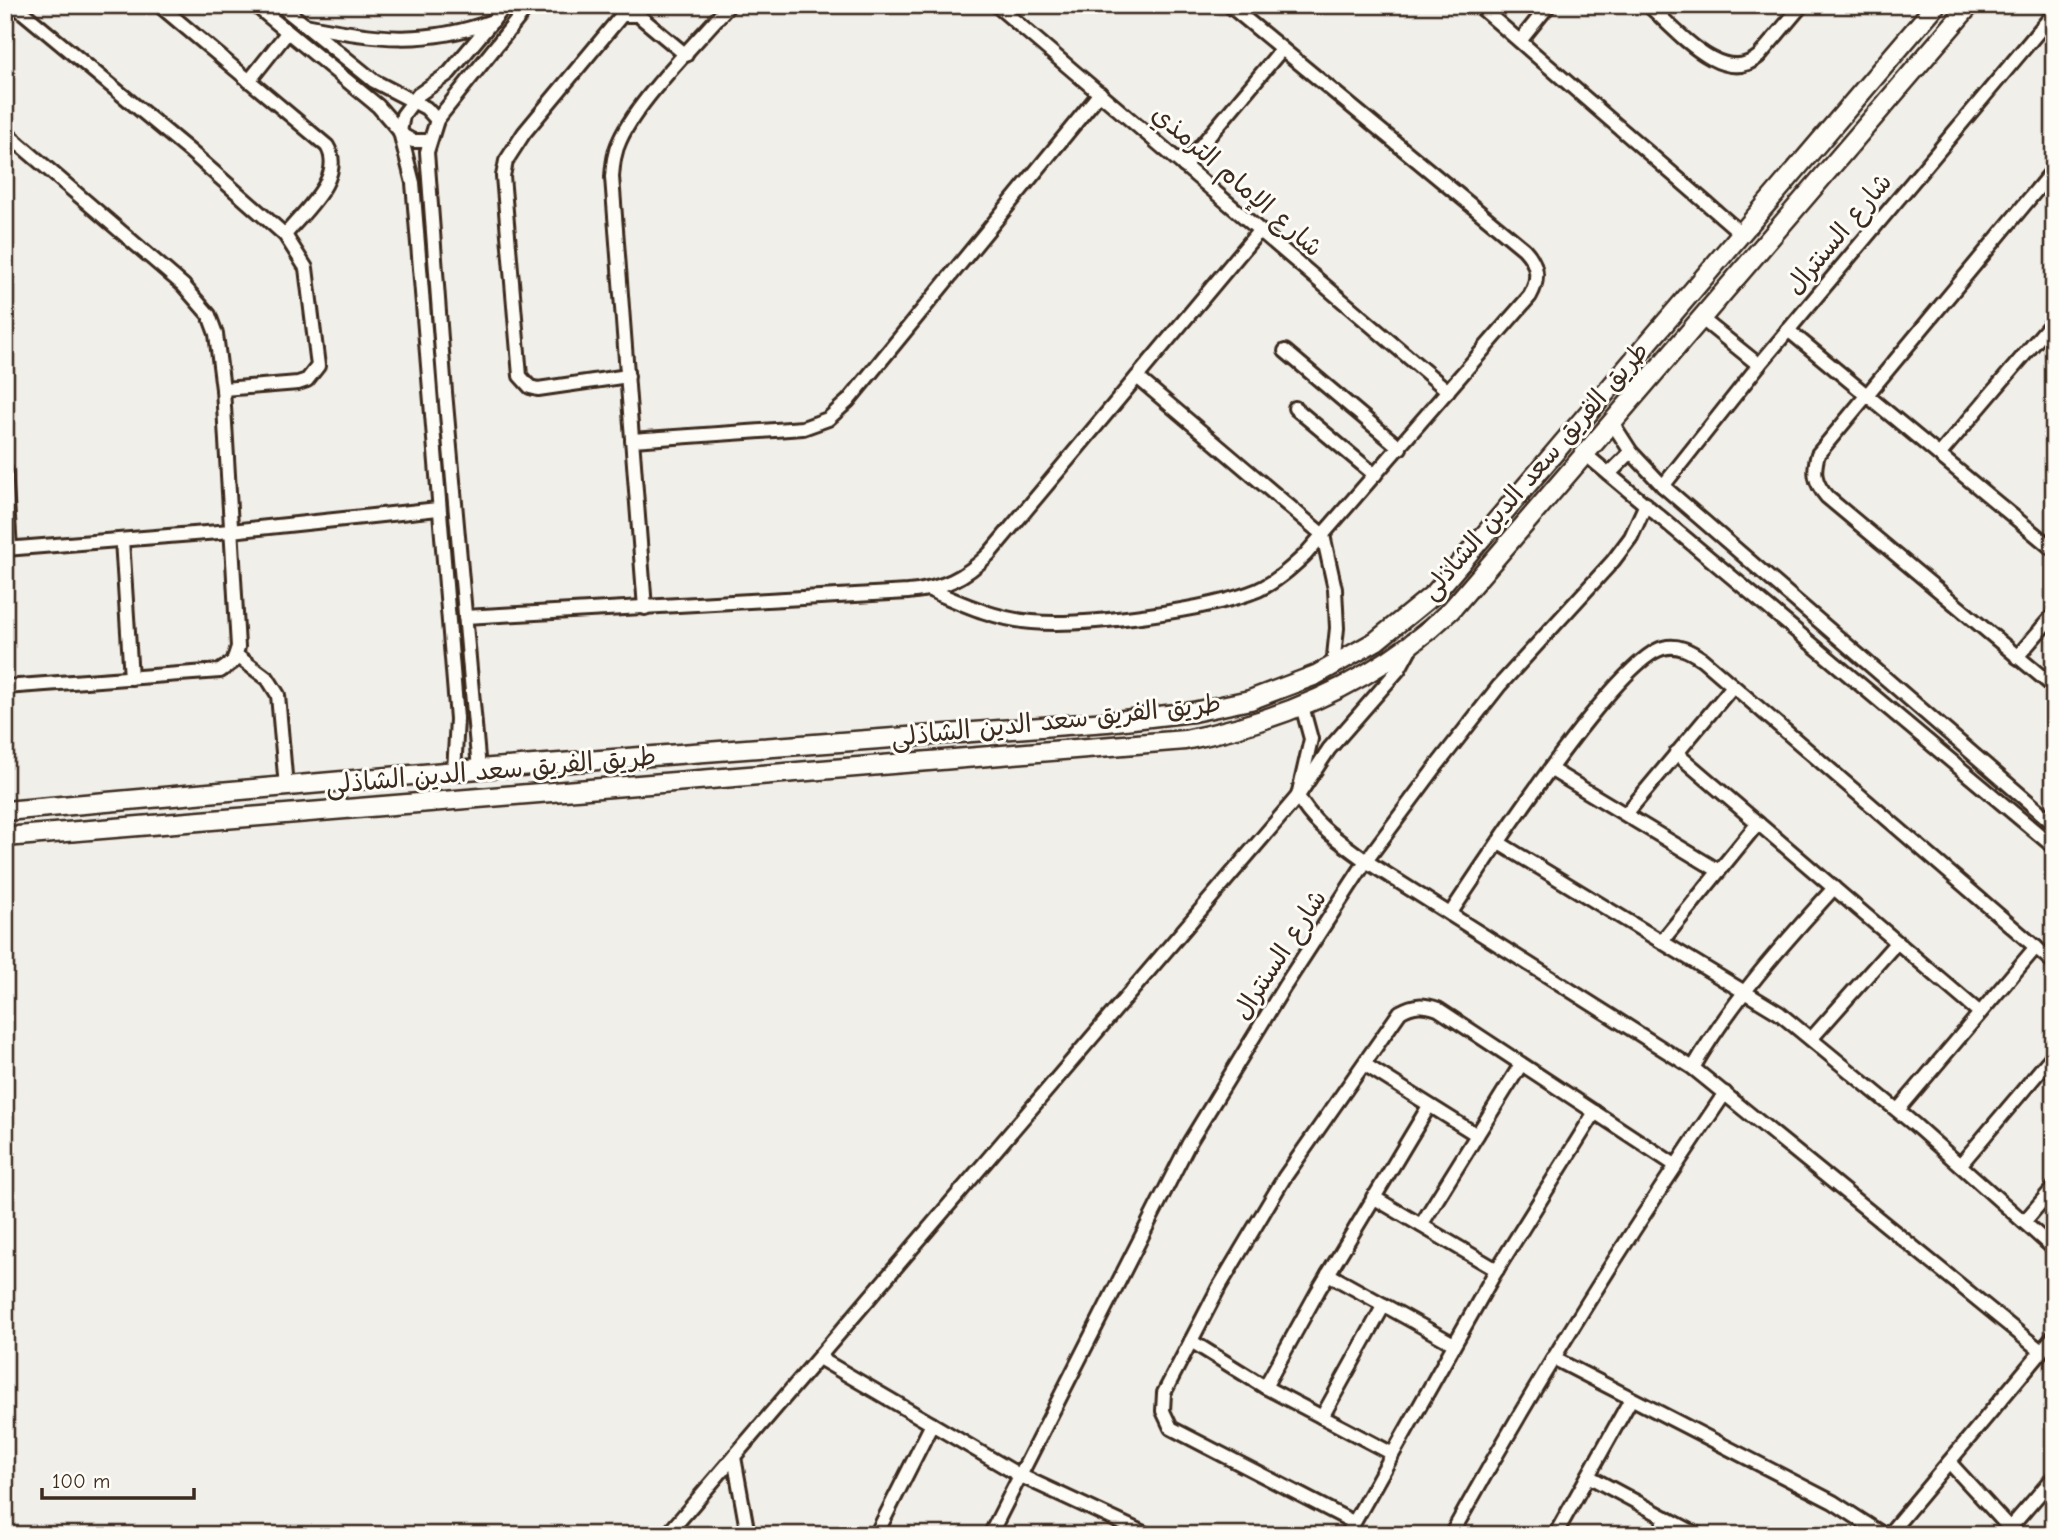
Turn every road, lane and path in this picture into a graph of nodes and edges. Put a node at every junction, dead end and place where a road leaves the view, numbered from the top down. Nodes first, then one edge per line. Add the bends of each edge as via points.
1 (15, 5) edge
2 (159, 5) edge
3 (255, 5) edge
4 (280, 5) edge
5 (506, 5) edge
6 (529, 5) edge
7 (729, 5) edge
8 (996, 5) edge
9 (1229, 5) edge
10 (1478, 5) edge
11 (1549, 5) edge
12 (1648, 5) edge
13 (1802, 5) edge
14 (1936, 5) edge
15 (1970, 5) edge
16 (2054, 13) edge
17 (493, 21) junction
18 (303, 24) junction
19 (287, 33) junction
20 (1909, 37) junction
21 (1520, 40) junction
22 (1282, 49) junction
23 (686, 55) junction
24 (1925, 59) junction
25 (449, 73) junction
26 (1877, 74) junction
27 (249, 81) junction
28 (463, 85) junction
29 (381, 86) junction
30 (1100, 93) junction
31 (1895, 93) junction
32 (372, 102) junction
33 (412, 102) junction
34 (437, 120) junction
35 (5, 132) edge
36 (400, 132) junction
37 (429, 141) junction
38 (1184, 166) junction
39 (2054, 169) edge
40 (427, 175) junction
41 (412, 176) junction
42 (1259, 230) junction
43 (1742, 234) junction
44 (285, 235) junction
45 (1702, 319) junction
46 (2054, 320) edge
47 (1788, 330) junction
48 (1284, 351) dead end
49 (1759, 365) junction
50 (628, 376) junction
51 (1137, 377) junction
52 (223, 389) junction
53 (1448, 391) junction
54 (1866, 395) junction
55 (1295, 408) dead end
56 (447, 421) junction
57 (432, 422) junction
58 (1613, 424) junction
59 (449, 439) junction
60 (632, 440) junction
61 (433, 441) junction
62 (1400, 448) junction
63 (1631, 452) junction
64 (1585, 454) junction
65 (1939, 455) junction
66 (5, 469) edge
67 (1609, 474) junction
68 (1376, 475) junction
69 (1536, 477) junction
70 (1663, 485) junction
71 (1551, 495) junction
72 (1646, 504) junction
73 (438, 509) junction
74 (1504, 515) junction
75 (231, 531) junction
76 (1519, 533) junction
77 (1323, 535) junction
78 (122, 540) junction
79 (8, 549) edge
80 (2054, 550) edge
81 (460, 563) junction
82 (443, 565) junction
83 (930, 590) junction
84 (645, 608) junction
85 (2054, 614) edge
86 (465, 617) junction
87 (1412, 645) junction
88 (236, 655) junction
89 (2017, 657) junction
90 (1333, 666) junction
91 (131, 678) junction
92 (1733, 686) junction
93 (5, 687) edge
94 (2054, 687) edge
95 (1302, 706) junction
96 (475, 717) junction
97 (457, 719) junction
98 (973, 731) junction
99 (927, 734) junction
100 (1676, 753) junction
101 (970, 758) junction
102 (928, 761) junction
103 (479, 768) junction
104 (1550, 769) junction
105 (454, 772) junction
106 (286, 787) junction
107 (1298, 796) junction
108 (5, 811) edge
109 (1626, 814) junction
110 (1758, 823) junction
111 (2054, 824) edge
112 (5, 837) edge
113 (1499, 843) junction
114 (2054, 847) edge
115 (1366, 861) junction
116 (1719, 871) junction
117 (1834, 888) junction
118 (1450, 914) junction
119 (1662, 941) junction
120 (1897, 942) junction
121 (2036, 947) junction
122 (2054, 963) edge
123 (1745, 991) junction
124 (1980, 1013) junction
125 (1811, 1039) junction
126 (2054, 1054) edge
127 (1364, 1064) junction
128 (1520, 1066) junction
129 (1693, 1068) junction
130 (1725, 1093) junction
131 (1429, 1106) junction
132 (1898, 1110) junction
133 (1595, 1112) junction
134 (1477, 1135) junction
135 (1960, 1165) junction
136 (1675, 1166) junction
137 (2054, 1187) edge
138 (1373, 1197) junction
139 (2024, 1222) junction
140 (1421, 1225) junction
141 (2054, 1249) edge
142 (1497, 1270) junction
143 (1328, 1274) junction
144 (1384, 1305) junction
145 (2054, 1336) edge
146 (1191, 1341) junction
147 (1454, 1344) junction
148 (2041, 1351) junction
149 (819, 1358) junction
150 (1553, 1358) junction
151 (1265, 1387) junction
152 (1631, 1399) junction
153 (1322, 1417) junction
154 (932, 1424) junction
155 (1391, 1453) junction
156 (734, 1457) junction
157 (1950, 1462) junction
158 (1019, 1475) junction
159 (1588, 1476) junction
160 (2054, 1477) edge
161 (1667, 1518) junction
162 (1353, 1522) junction
163 (2013, 1531) edge
164 (667, 1535) edge
165 (748, 1535) edge
166 (876, 1535) edge
167 (990, 1535) edge
168 (1148, 1535) edge
169 (1347, 1535) edge
170 (1451, 1535) edge
171 (1555, 1535) edge
172 (1658, 1535) edge
173 (1698, 1535) edge
174 (1886, 1535) edge

1 - 44 street
2 - 27 street
3 - 19 street
4 - 18 street
5 - 17 street
6 - 28 street
7 - 23 street
8 - 30 street, شارع الإمام الترمذي
9 - 22 street
10 - 21 street
11 - 21 street
12 - 13 street via 1715,62 1733,67 1759,56
14 - 20 street, طريق الفريق سعد الدين الشاذلى
15 - 24 street, طريق الفريق سعد الدين الشاذلى
16 - 47 street, شارع السنترال
17 - 18 street via 449,34 403,39 368,38
17 - 25 street
18 - 29 street
19 - 27 street
19 - 32 street
20 - 24 street via 1904,46 1908,57
20 - 26 street, طريق الفريق سعد الدين الشاذلى
21 - 43 street
22 - 38 street
22 - 53 street via 1533,258 1536,284 1530,296
23 - 50 street via 636,114 614,158
23 - 50 street via 638,15 622,15 524,133 506,161 503,176 523,383 537,389
24 - 31 street, طريق الفريق سعد الدين الشاذلى
25 - 28 street
25 - 33 street
26 - 31 street via 1888,68 1897,74 1900,83
26 - 43 street, طريق الفريق سعد الدين الشاذلى
27 - 44 street via 332,154 328,181
28 - 34 street
29 - 32 street via 380,96
29 - 33 street
30 - 38 street, شارع الإمام الترمذي
30 - 60 street via 839,411 803,428
31 - 45 street, طريق الفريق سعد الدين الشاذلى
32 - 36 street
33 - 34 street
33 - 36 street via 403,115
34 - 37 street
35 - 52 street via 198,299 216,334
36 - 37 street via 413,141
36 - 41 street
37 - 40 street
38 - 42 street, شارع الإمام الترمذي
39 - 54 street
40 - 41 street via 419,169
40 - 56 street
41 - 57 street
42 - 51 street
42 - 53 street, شارع الإمام الترمذي
43 - 69 street, طريق الفريق سعد الدين الشاذلى
44 - 52 street via 306,268 318,366 307,380 298,383
45 - 49 street
45 - 58 street, طريق الفريق سعد الدين الشاذلى
46 - 65 street
47 - 49 street, شارع السنترال
47 - 54 street
48 - 62 street
49 - 70 street, شارع السنترال
50 - 60 street
51 - 77 street
51 - 83 street via 989,554 971,572
52 - 75 street
53 - 62 street
54 - 65 street
54 - 89 street via 1818,453 1817,485
55 - 68 street
56 - 57 street via 439,426
56 - 59 street
57 - 61 street
58 - 63 street
58 - 64 street, طريق الفريق سعد الدين الشاذلى
59 - 61 street via 441,435
59 - 81 street
60 - 84 street
61 - 73 street
62 - 68 street
63 - 67 street
63 - 70 street
64 - 67 street
64 - 71 street, طريق الفريق سعد الدين الشاذلى
65 - 80 street
66 - 79 street
67 - 72 street
68 - 77 street
69 - 71 street via 1536,494
69 - 74 street, طريق الفريق سعد الدين الشاذلى
70 - 111 street
71 - 76 street, طريق الفريق سعد الدين الشاذلى
72 - 114 street
72 - 115 street, شارع السنترال via 1613,561 1499,686
73 - 75 street
73 - 82 street
74 - 76 street via 1515,512 1521,516
74 - 90 street, طريق الفريق سعد الدين الشاذلى via 1406,618
75 - 78 street
75 - 88 street
76 - 87 street, طريق الفريق سعد الدين الشاذلى via 1451,610
77 - 83 street via 1284,574 1260,589 1233,598 1089,622 1005,618
77 - 90 street via 1335,589
78 - 79 street
78 - 91 street
81 - 82 street
81 - 86 street
82 - 97 street
83 - 84 street
84 - 86 street
85 - 89 street
86 - 96 street
87 - 95 street, طريق الفريق سعد الدين الشاذلى via 1355,682
87 - 107 street via 1395,675 1329,749
88 - 91 street via 220,671
88 - 106 street via 268,679 278,695
89 - 94 street
90 - 98 street, طريق الفريق سعد الدين الشاذلى via 1283,689 1216,708 1107,722
91 - 93 street
92 - 100 street
92 - 104 street via 1685,648 1663,648 1644,657 1615,688
92 - 121 street
95 - 101 street, طريق الفريق سعد الدين الشاذلى via 1230,731 1185,740
95 - 107 street via 1311,739
96 - 97 street
96 - 103 street
97 - 105 street
98 - 99 street, طريق الفريق سعد الدين الشاذلى
98 - 101 street via 961,745
99 - 102 street via 936,747
99 - 103 street, طريق الفريق سعد الدين الشاذلى
100 - 109 street
100 - 110 street
101 - 102 street, طريق الفريق سعد الدين الشاذلى
102 - 112 street, طريق الفريق سعد الدين الشاذلى
103 - 105 street, طريق الفريق سعد الدين الشاذلى
104 - 109 street
104 - 113 street
105 - 106 street, طريق الفريق سعد الدين الشاذلى
106 - 108 street, طريق الفريق سعد الدين الشاذلى
107 - 115 street via 1311,817
107 - 149 street
109 - 116 street
110 - 116 street
110 - 117 street
113 - 118 street
113 - 119 street
115 - 118 street
115 - 158 street, شارع السنترال via 1189,1143
116 - 119 street
117 - 120 street
117 - 123 street
118 - 129 street
119 - 123 street
120 - 124 street
120 - 125 street
121 - 122 street
121 - 124 street
123 - 125 street
123 - 129 street
124 - 132 street
125 - 132 street
126 - 135 street
127 - 128 street via 1400,1012 1424,1004
127 - 131 street
127 - 146 street via 1284,1178
128 - 133 street
128 - 134 street
129 - 130 street
130 - 136 street
130 - 148 street
131 - 134 street
131 - 138 street
132 - 135 street
133 - 136 street
133 - 142 street
134 - 140 street
135 - 139 street
136 - 150 street
137 - 139 street
138 - 140 street
138 - 143 street
139 - 141 street
140 - 142 street
142 - 147 street
143 - 144 street
143 - 151 street
144 - 147 street
144 - 153 street
145 - 148 street
146 - 151 street
146 - 162 street via 1164,1393 1163,1412 1171,1428
147 - 155 street
148 - 157 street
149 - 154 street
149 - 156 street
150 - 152 street
150 - 170 street
151 - 153 street
152 - 159 street
152 - 174 street via 1833,1502
153 - 155 street
154 - 158 street
154 - 166 street
155 - 162 street
156 - 164 street
156 - 165 street
157 - 163 street
157 - 174 street
158 - 167 street, شارع السنترال
158 - 168 street
159 - 161 street
159 - 171 street
160 - 163 street
161 - 172 street
161 - 173 street
162 - 169 street

